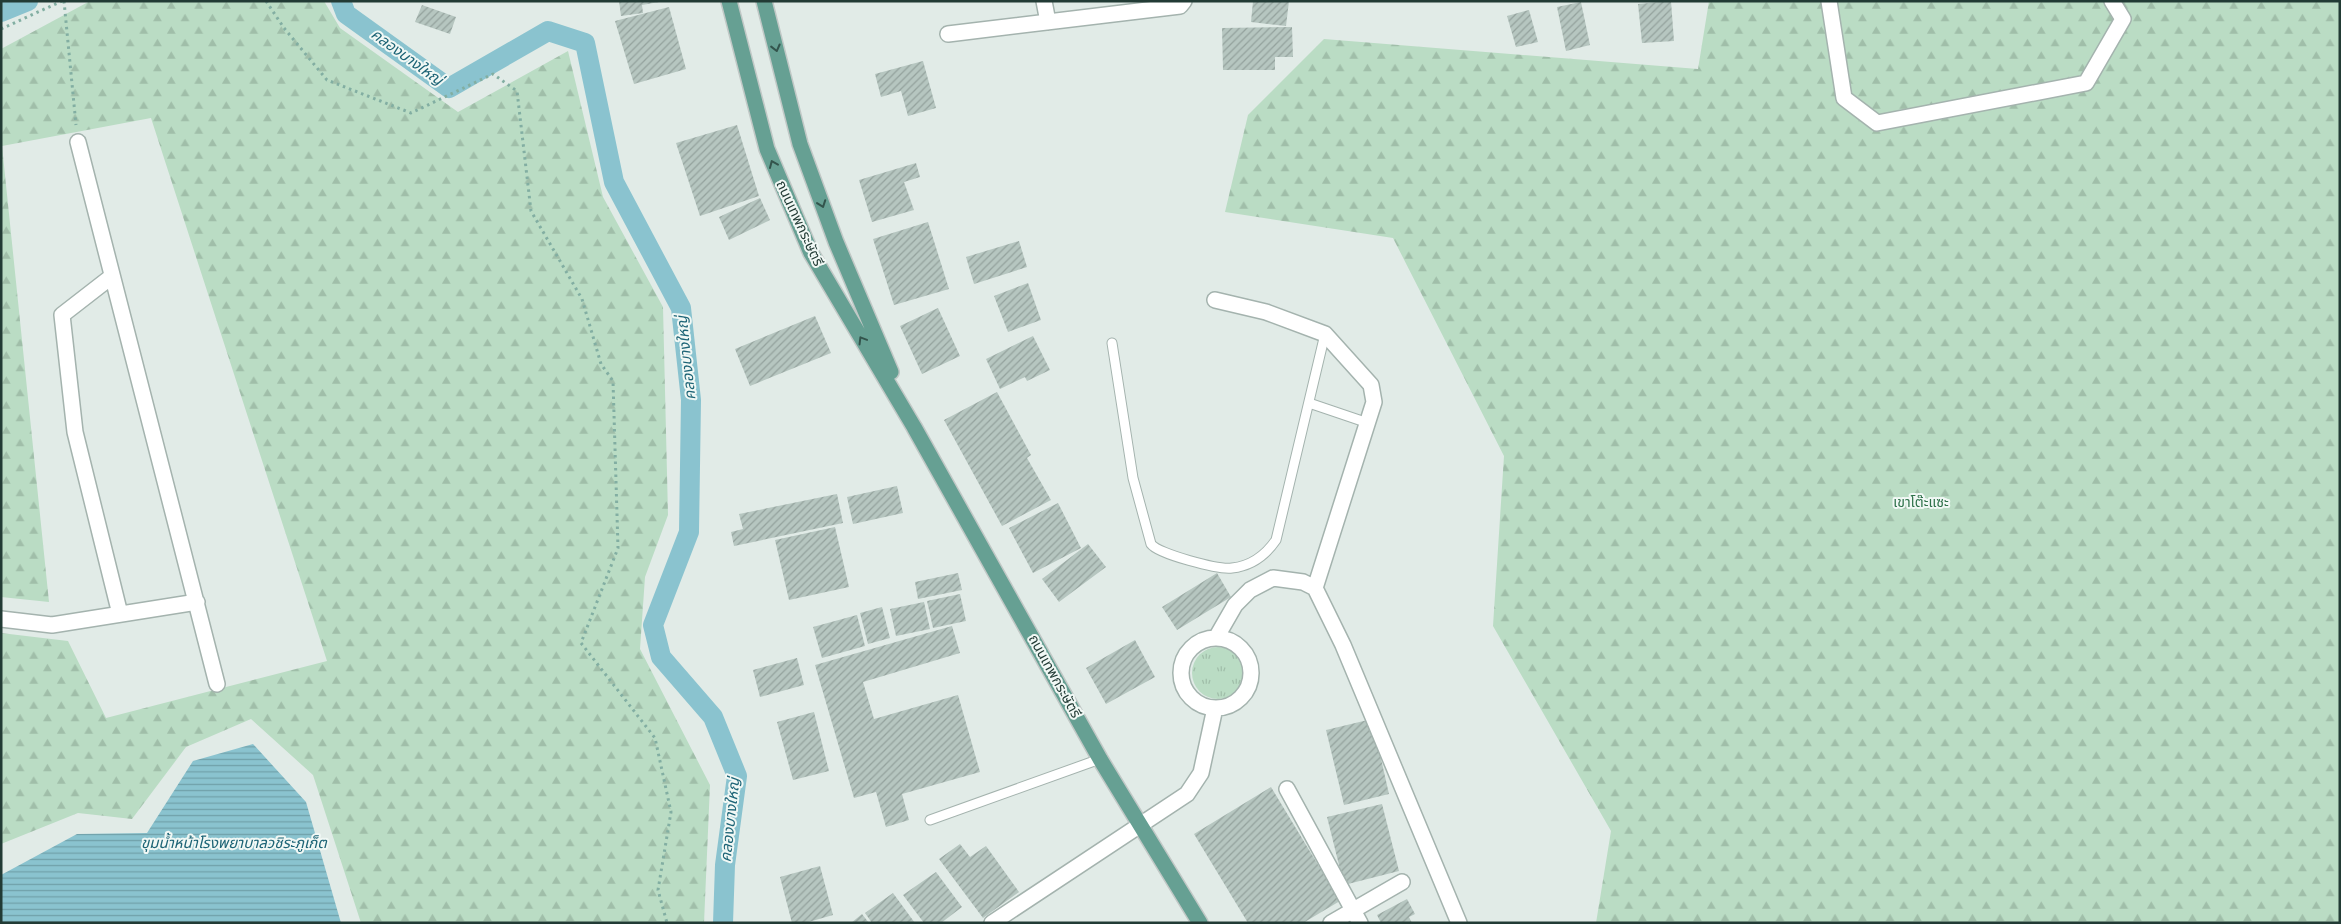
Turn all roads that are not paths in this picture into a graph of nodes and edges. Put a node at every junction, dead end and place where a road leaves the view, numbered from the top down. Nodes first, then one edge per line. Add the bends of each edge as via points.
1 (729, 1) edge
2 (764, 1) edge
3 (1044, 1) edge
4 (1184, 1) edge
5 (1829, 1) edge
6 (2112, 1) edge
7 (1048, 22) junction
8 (948, 34) dead end
9 (78, 142) road end
10 (836, 242) junction
11 (811, 253) junction
12 (111, 277) junction
13 (1215, 300) dead end
14 (1325, 334) junction
15 (1112, 343) dead end
16 (1309, 403) junction
17 (1368, 423) junction
18 (914, 427) junction
19 (1315, 588) junction
20 (197, 602) junction
21 (120, 614) junction
22 (1, 619) edge
23 (1216, 638) junction
24 (217, 684) dead end
25 (1215, 708) junction
26 (1100, 759) junction
27 (1287, 789) dead end
28 (930, 820) dead end
29 (1141, 826) junction
30 (1402, 882) dead end
31 (1357, 916) edge
32 (992, 923) edge
33 (1200, 923) edge
34 (1331, 923) edge
35 (1459, 923) edge

11 -> 1 main road, ถนนเทพกระษัตรี via 767,149
2 -> 10 main road, ถนนเทพกระษัตรี via 800,144
3 - 7 street
4 - 7 street via 1180,6
5 - 6 street via 1844,98 1877,123 2086,83 2123,19
7 - 8 street
9 - 12 street
10 - 11 main road
10 - 18 main road, ถนนเทพกระษัตรี
18 -> 11 main road, ถนนเทพกระษัตรี
12 - 20 street
12 - 21 street via 62,315 75,432
13 - 14 street via 1266,312
14 - 16 lane
14 - 17 street via 1371,385 1374,402
15 - 16 lane via 1133,478 1149,538 1157,549 1178,558 1230,569 1250,564 1267,554 1276,540
16 - 17 lane
17 - 19 street
18 - 26 main road, ถนนเทพกระษัตรี
19 - 23 street via 1303,582 1273,578 1250,590 1235,605
19 - 35 street via 1343,645
20 - 21 street
20 - 24 street
21 - 22 street via 52,625
23 - 25 street via 1199,642 1190,650 1180,672 1188,695 1197,704
23 - 25 street via 1232,641 1241,648 1252,667 1252,677 1243,697 1233,705
25 - 29 street via 1201,773 1187,794
26 - 28 lane
26 - 29 main road, ถนนเทพกระษัตรี
27 - 31 street
29 - 32 street
29 - 33 main road, ถนนเทพกระษัตรี
30 - 31 street
31 - 34 street

